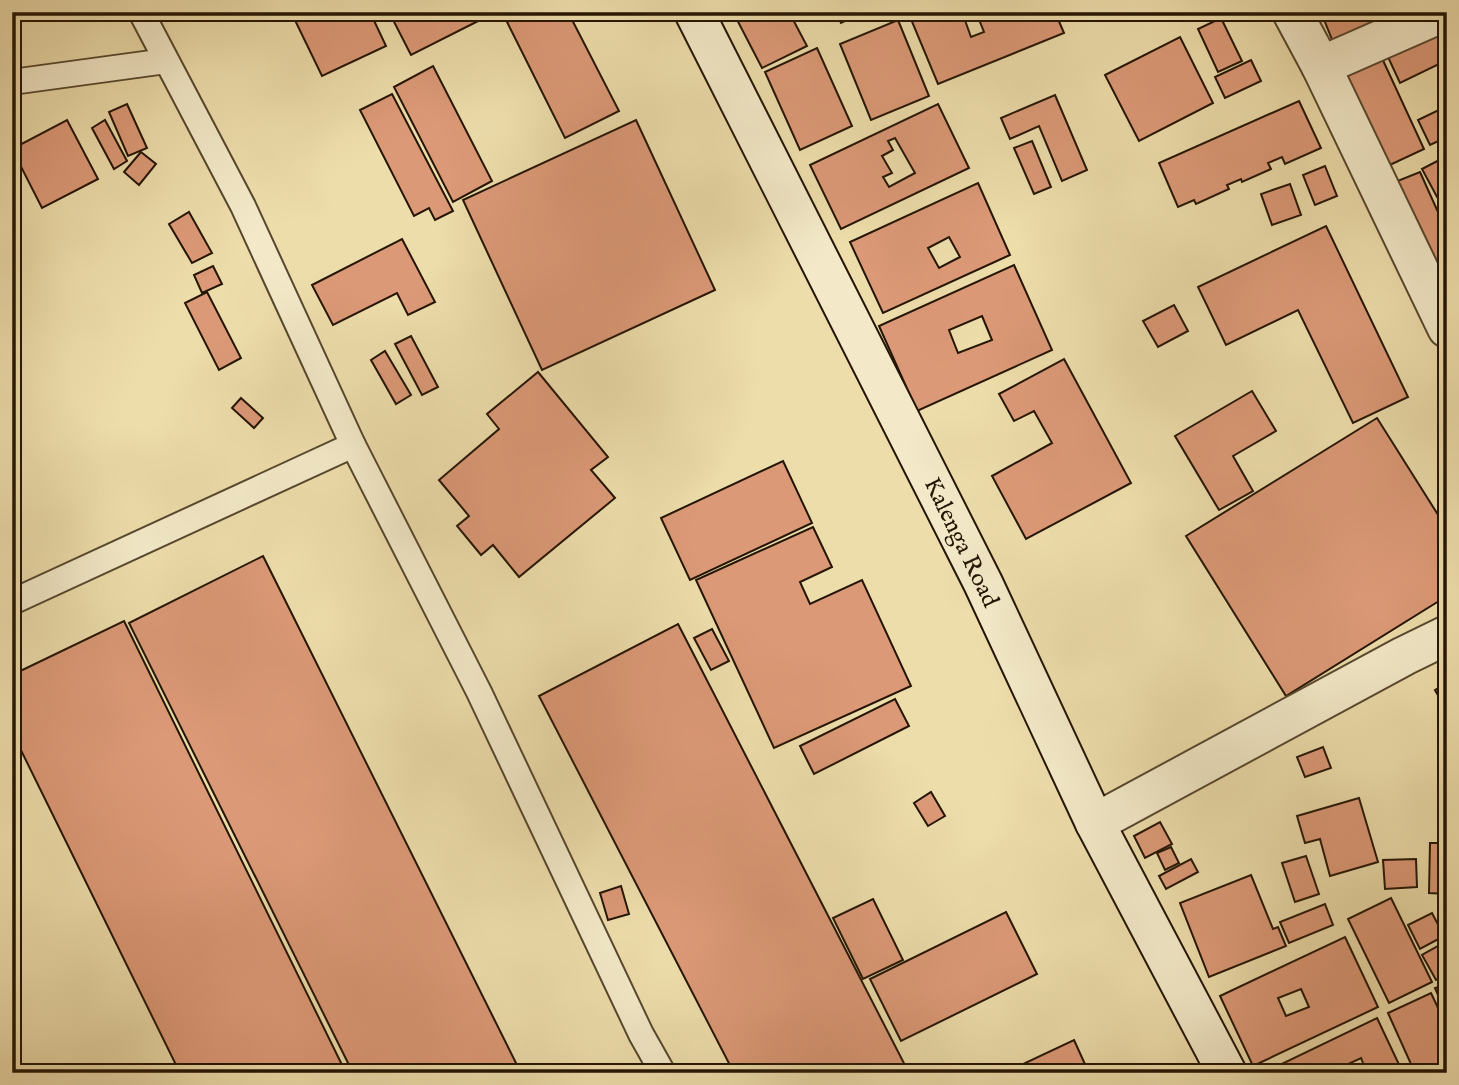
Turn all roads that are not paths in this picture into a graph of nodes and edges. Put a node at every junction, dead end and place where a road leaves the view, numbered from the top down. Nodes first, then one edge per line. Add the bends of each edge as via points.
1 (141, 12) edge
2 (694, 12) edge
3 (1292, 12) edge
4 (1444, 12) edge
5 (166, 61) junction
6 (1321, 66) junction
7 (12, 82) edge
8 (1447, 328) edge
9 (353, 445) junction
10 (12, 602) edge
11 (1447, 635) edge
12 (1095, 823) junction
13 (1219, 1070) edge
14 (663, 1073) edge

1 - 5 lane
2 - 12 main road, Kalenga Road via 983,583
3 - 6 main road
4 - 6 main road
5 - 7 lane
5 - 9 lane via 243,206
6 - 8 main road
9 - 10 lane
9 - 14 lane via 479,692
11 - 12 main road
12 - 13 main road, Kalenga Road

